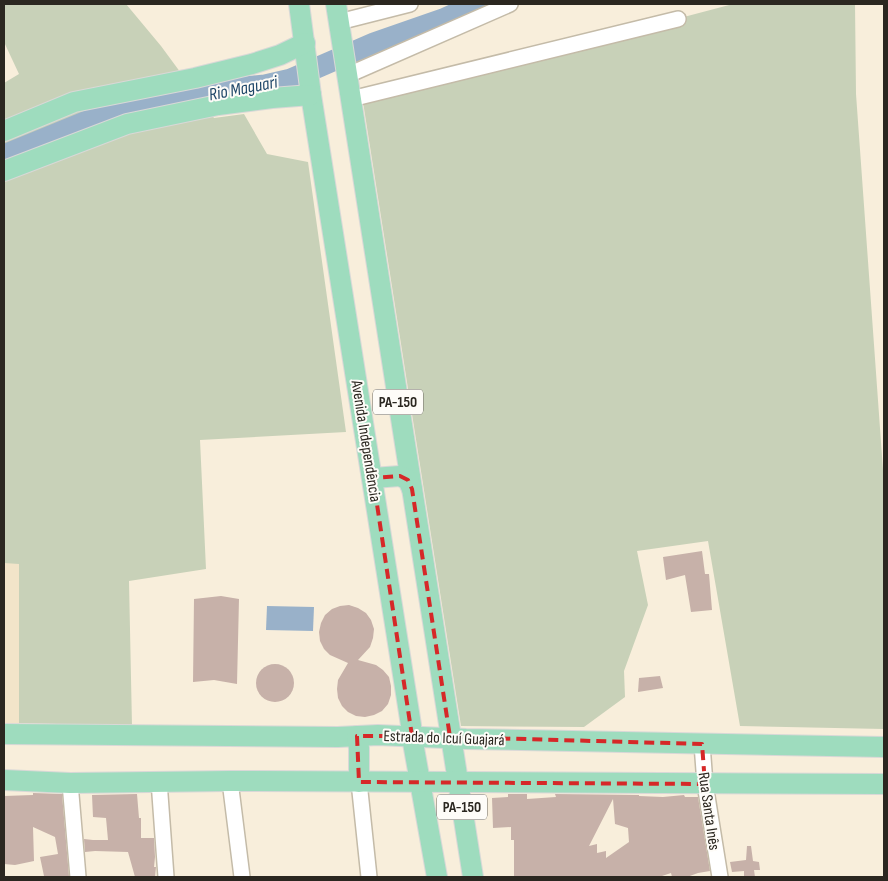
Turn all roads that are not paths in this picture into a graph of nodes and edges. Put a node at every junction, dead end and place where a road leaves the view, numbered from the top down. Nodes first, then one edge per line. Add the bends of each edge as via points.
1 (298, 4) edge
2 (410, 4) edge
3 (510, 4) edge
4 (678, 18) dead end
5 (338, 19) edge
6 (305, 46) junction
7 (347, 71) junction
8 (311, 95) junction
9 (351, 99) junction
10 (4, 131) edge
11 (4, 172) edge
12 (373, 478) junction
13 (412, 489) junction
14 (4, 734) edge
15 (357, 736) junction
16 (412, 736) junction
17 (450, 737) junction
18 (702, 744) junction
19 (884, 747) edge
20 (4, 780) edge
21 (230, 781) junction
22 (70, 782) junction
23 (160, 782) junction
24 (359, 782) junction
25 (421, 782) junction
26 (458, 782) junction
27 (705, 784) junction
28 (884, 784) edge
29 (78, 877) edge
30 (166, 877) edge
31 (242, 877) edge
32 (369, 877) edge
33 (437, 877) edge
34 (473, 877) edge
35 (720, 877) edge

1 - 6 main road, Avenida Independência / PA-150
2 - 5 street
3 - 7 street
4 - 9 street
5 - 7 main road, PA-150
6 - 8 main road, Avenida Independência / PA-150
6 - 10 main road via 195,78 74,102
7 - 9 main road, PA-150
8 - 11 main road via 218,105 127,124
8 - 12 main road, Avenida Independência / PA-150
9 - 13 main road, PA-150
12 - 13 main road via 400,476 408,480
12 - 16 main road, Avenida Independência / PA-150
13 - 17 main road, PA-150
14 - 15 main road, Estrada do Icuí Guajará
15 - 16 main road, Estrada do Icuí Guajará
15 - 24 main road
16 - 17 main road, Estrada do Icuí Guajará
16 - 25 main road, Avenida Independência / PA-150
17 - 18 main road, Estrada do Icuí Guajará
17 - 26 main road, PA-150
18 - 19 main road, Estrada do Icuí Guajará
18 - 27 street, Rua Santa Inês
20 - 22 main road
21 - 23 main road
21 - 24 main road
21 - 31 street
22 - 23 main road
22 - 29 street
23 - 30 street
24 - 25 main road
24 - 32 street
25 - 26 main road
25 - 33 main road, Avenida Independência / PA-150
26 - 27 main road
26 - 34 main road, PA-150
27 - 28 main road
27 - 35 street, Rua Santa Inês

